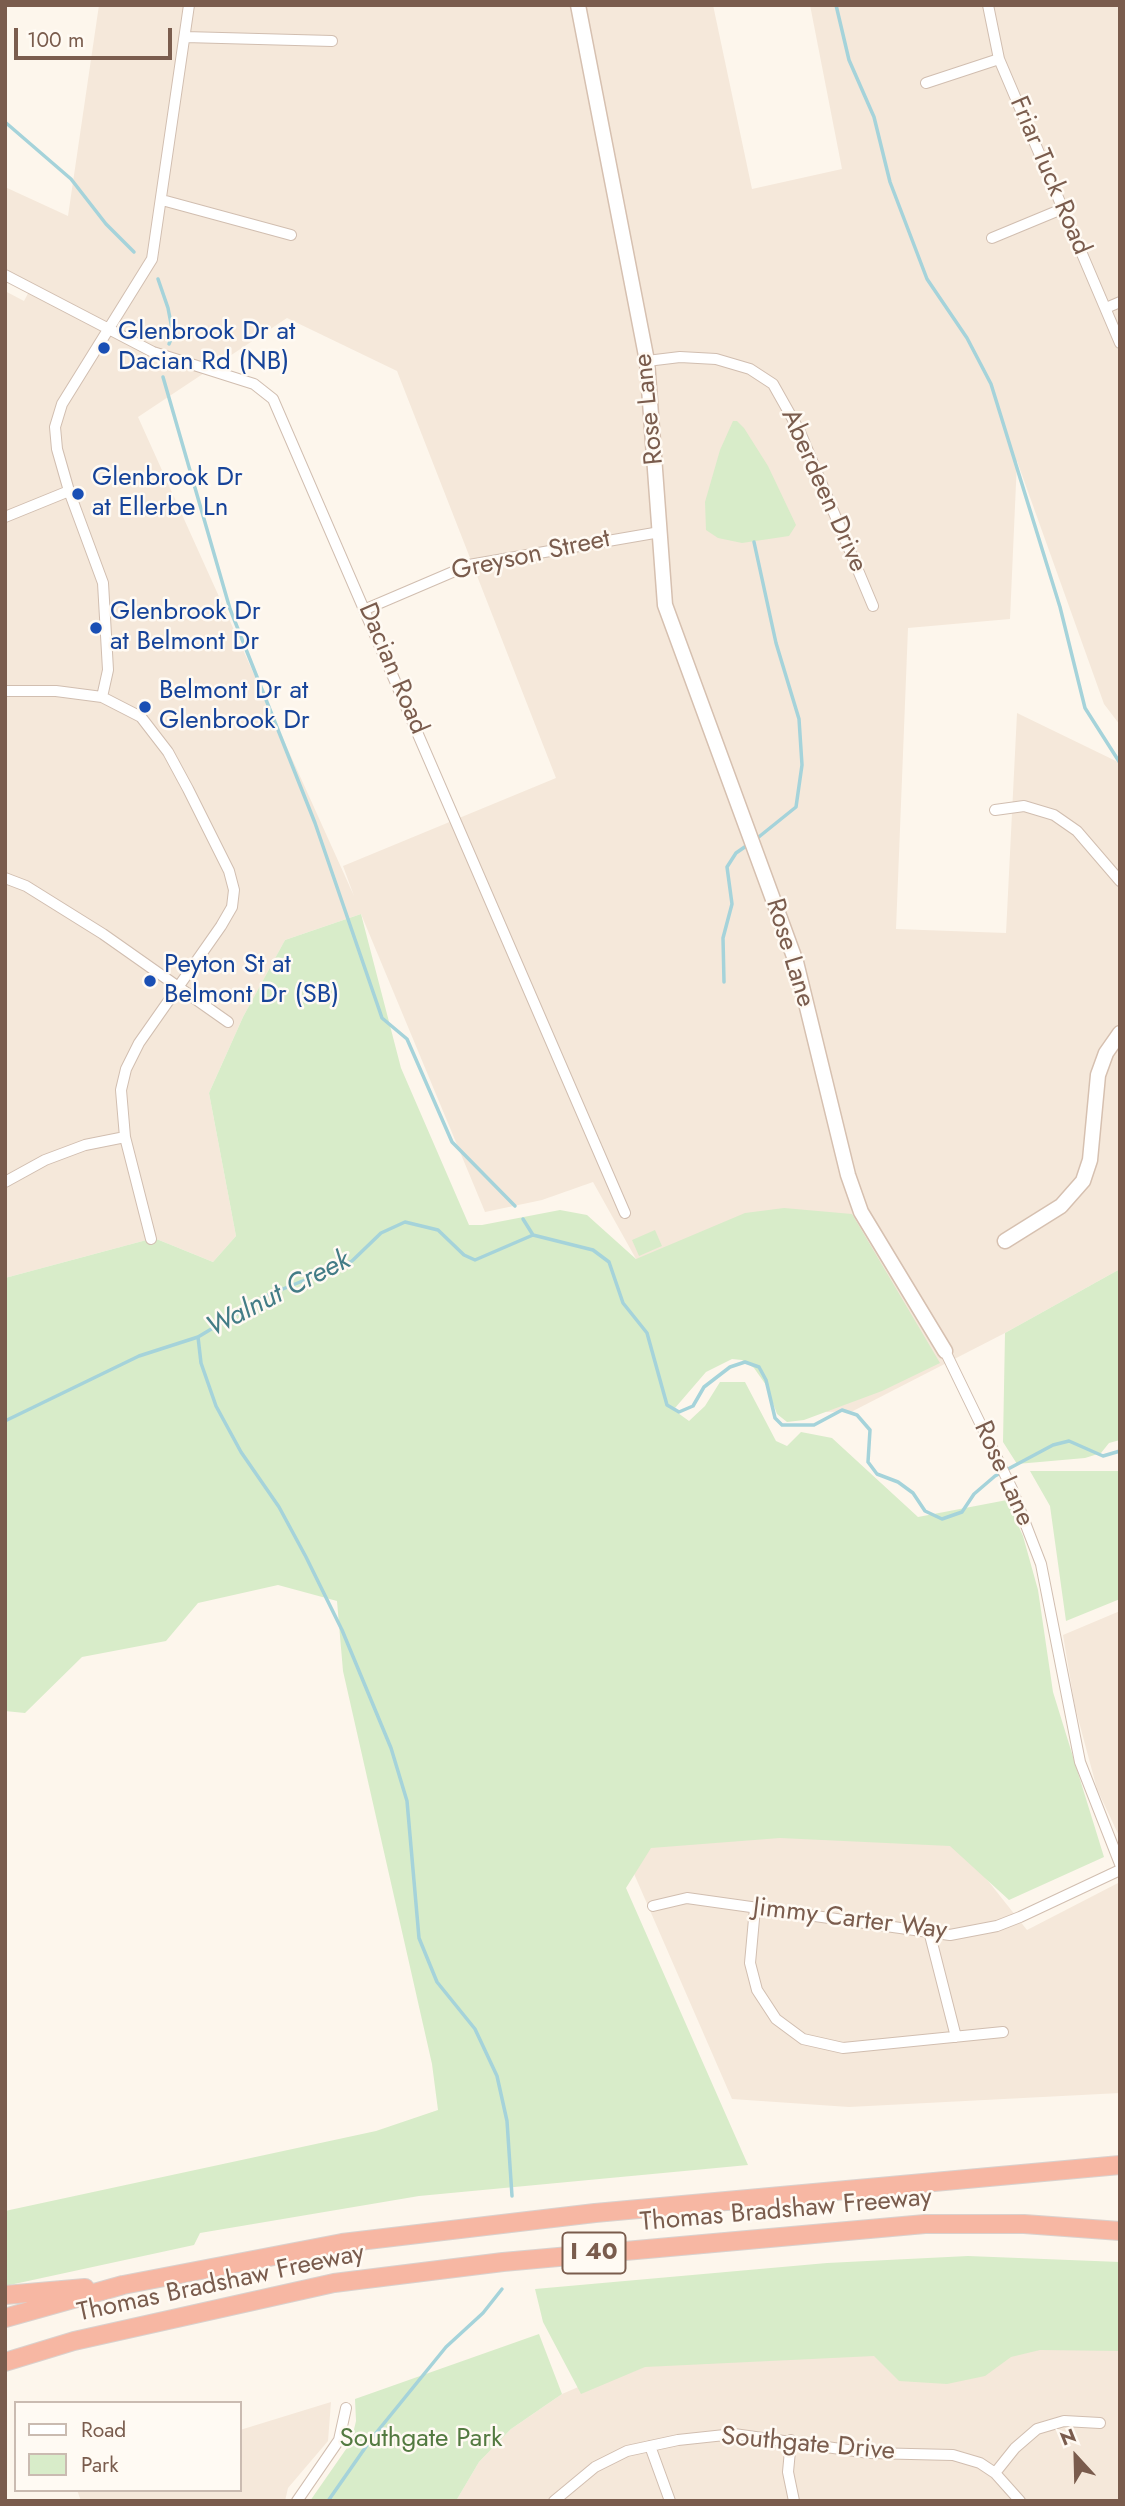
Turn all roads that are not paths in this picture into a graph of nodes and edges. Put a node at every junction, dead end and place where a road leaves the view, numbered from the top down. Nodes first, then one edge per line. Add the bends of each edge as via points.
1 (189, 5) edge
2 (578, 5) edge
3 (988, 5) edge
4 (185, 37) junction
5 (332, 41) dead end
6 (999, 59) junction
7 (926, 83) dead end
8 (162, 200) junction
9 (1062, 209) junction
10 (291, 235) dead end
11 (992, 238) dead end
12 (5, 275) edge
13 (1120, 302) edge
14 (1106, 308) junction
15 (107, 329) junction
16 (1120, 343) edge
17 (647, 361) junction
18 (69, 491) junction
19 (5, 517) edge
20 (660, 532) junction
21 (873, 606) dead end
22 (366, 609) junction
23 (5, 691) edge
24 (102, 696) junction
25 (995, 810) dead end
26 (5, 878) edge
27 (1120, 881) edge
28 (178, 987) junction
29 (228, 1022) dead end
30 (1120, 1032) edge
31 (125, 1138) junction
32 (5, 1182) edge
33 (625, 1213) dead end
34 (151, 1238) dead end
35 (1005, 1241) dead end
36 (945, 1351) joint
37 (1120, 1867) edge
38 (653, 1906) dead end
39 (755, 1908) junction
40 (930, 1935) junction
41 (1003, 2032) dead end
42 (956, 2037) junction
43 (1120, 2165) edge
44 (1120, 2231) edge
45 (123, 2285) junction
46 (5, 2295) edge
47 (5, 2318) edge
48 (5, 2362) edge
49 (346, 2408) dead end
50 (1100, 2423) dead end
51 (791, 2440) junction
52 (650, 2446) junction
53 (995, 2473) junction
54 (297, 2501) edge
55 (554, 2501) edge
56 (670, 2501) edge
57 (794, 2501) edge
58 (1020, 2501) edge

1 - 4 street
2 - 17 street, Rose Lane
3 - 6 street, Friar Tuck Road
4 - 5 street
4 - 8 street
6 - 7 street
6 - 9 street, Friar Tuck Road
8 - 10 street
8 - 15 street via 152,259
9 - 11 street
9 - 14 street, Friar Tuck Road
12 - 15 street, Dacian Road
13 - 14 street
14 - 16 street, Friar Tuck Road
15 - 18 street via 62,404 55,427
15 - 22 street, Dacian Road via 153,352 266,391 280,411
17 - 20 street, Rose Lane
17 - 21 street, Aberdeen Drive via 716,359 750,369 774,384 800,432
18 - 19 street
18 - 24 street via 103,583 108,670
20 - 22 street, Greyson Street via 469,565
20 - 36 street, Rose Lane via 665,605 796,962 848,1175 861,1212
22 - 33 street, Dacian Road
23 - 24 street
24 - 28 street via 141,717 168,752 231,881 232,907
25 - 27 street via 1024,806 1054,815 1077,831
26 - 28 street via 103,934
28 - 29 street
28 - 31 street via 126,1069 121,1090
30 - 35 street via 1098,1075 1090,1160 1083,1181 1061,1206
31 - 32 street via 85,1145
31 - 34 street
36 - 37 street, Rose Lane via 1012,1489 1041,1564 1080,1762
37 - 40 street, Jimmy Carter Way via 997,1926 950,1936
38 - 39 street, Jimmy Carter Way via 687,1898
39 - 40 street, Jimmy Carter Way
39 - 42 street via 750,1963 754,1981 766,2006 803,2039 843,2048
40 - 42 street
41 - 42 street
43 - 45 highway, Thomas Bradshaw Freeway / I 40 via 498,2224 342,2243
44 - 48 highway, Thomas Bradshaw Freeway / I 40 via 1024,2224 925,2224 503,2262 334,2283 74,2341
45 - 46 highway
45 - 47 highway, Thomas Bradshaw Freeway / I 40
49 - 54 street via 339,2440
50 - 53 street via 1064,2421 1037,2429
51 - 52 street, Southgate Drive via 734,2434
51 - 53 street, Southgate Drive via 869,2453 953,2455
51 - 57 street via 788,2472
52 - 55 street, Southgate Drive via 627,2451 595,2467
52 - 56 street
53 - 58 street, Southgate Drive

